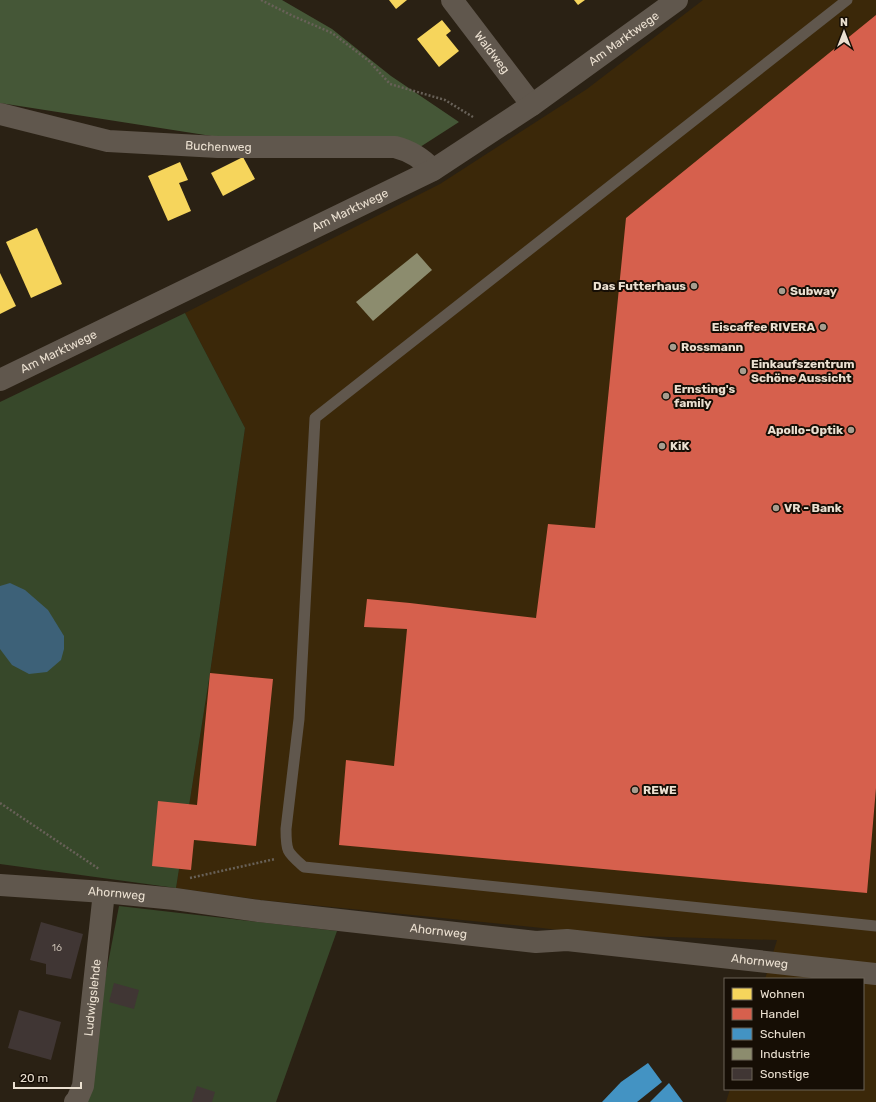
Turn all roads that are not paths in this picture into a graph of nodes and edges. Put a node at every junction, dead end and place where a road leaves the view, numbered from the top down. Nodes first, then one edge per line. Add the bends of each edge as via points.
1 (452, 0) edge
2 (677, 0) edge
3 (847, 0) edge
4 (532, 105) junction
5 (0, 114) edge
6 (433, 170) junction
7 (0, 380) edge
8 (0, 885) edge
9 (104, 892) junction
10 (876, 926) edge
11 (876, 974) edge
12 (75, 1102) edge

1 - 4 street, Waldweg
2 - 4 street, Am Marktwege
3 - 10 lane via 315,418 299,719 286,847 291,856 304,867
4 - 6 street, Am Marktwege
5 - 6 street, Buchenweg via 108,141 218,147 394,147 423,159
6 - 7 street, Am Marktwege
8 - 9 street, Ahornweg
9 - 11 street, Ahornweg via 536,942 567,940
9 - 12 street, Ludwigslehde via 83,1086

